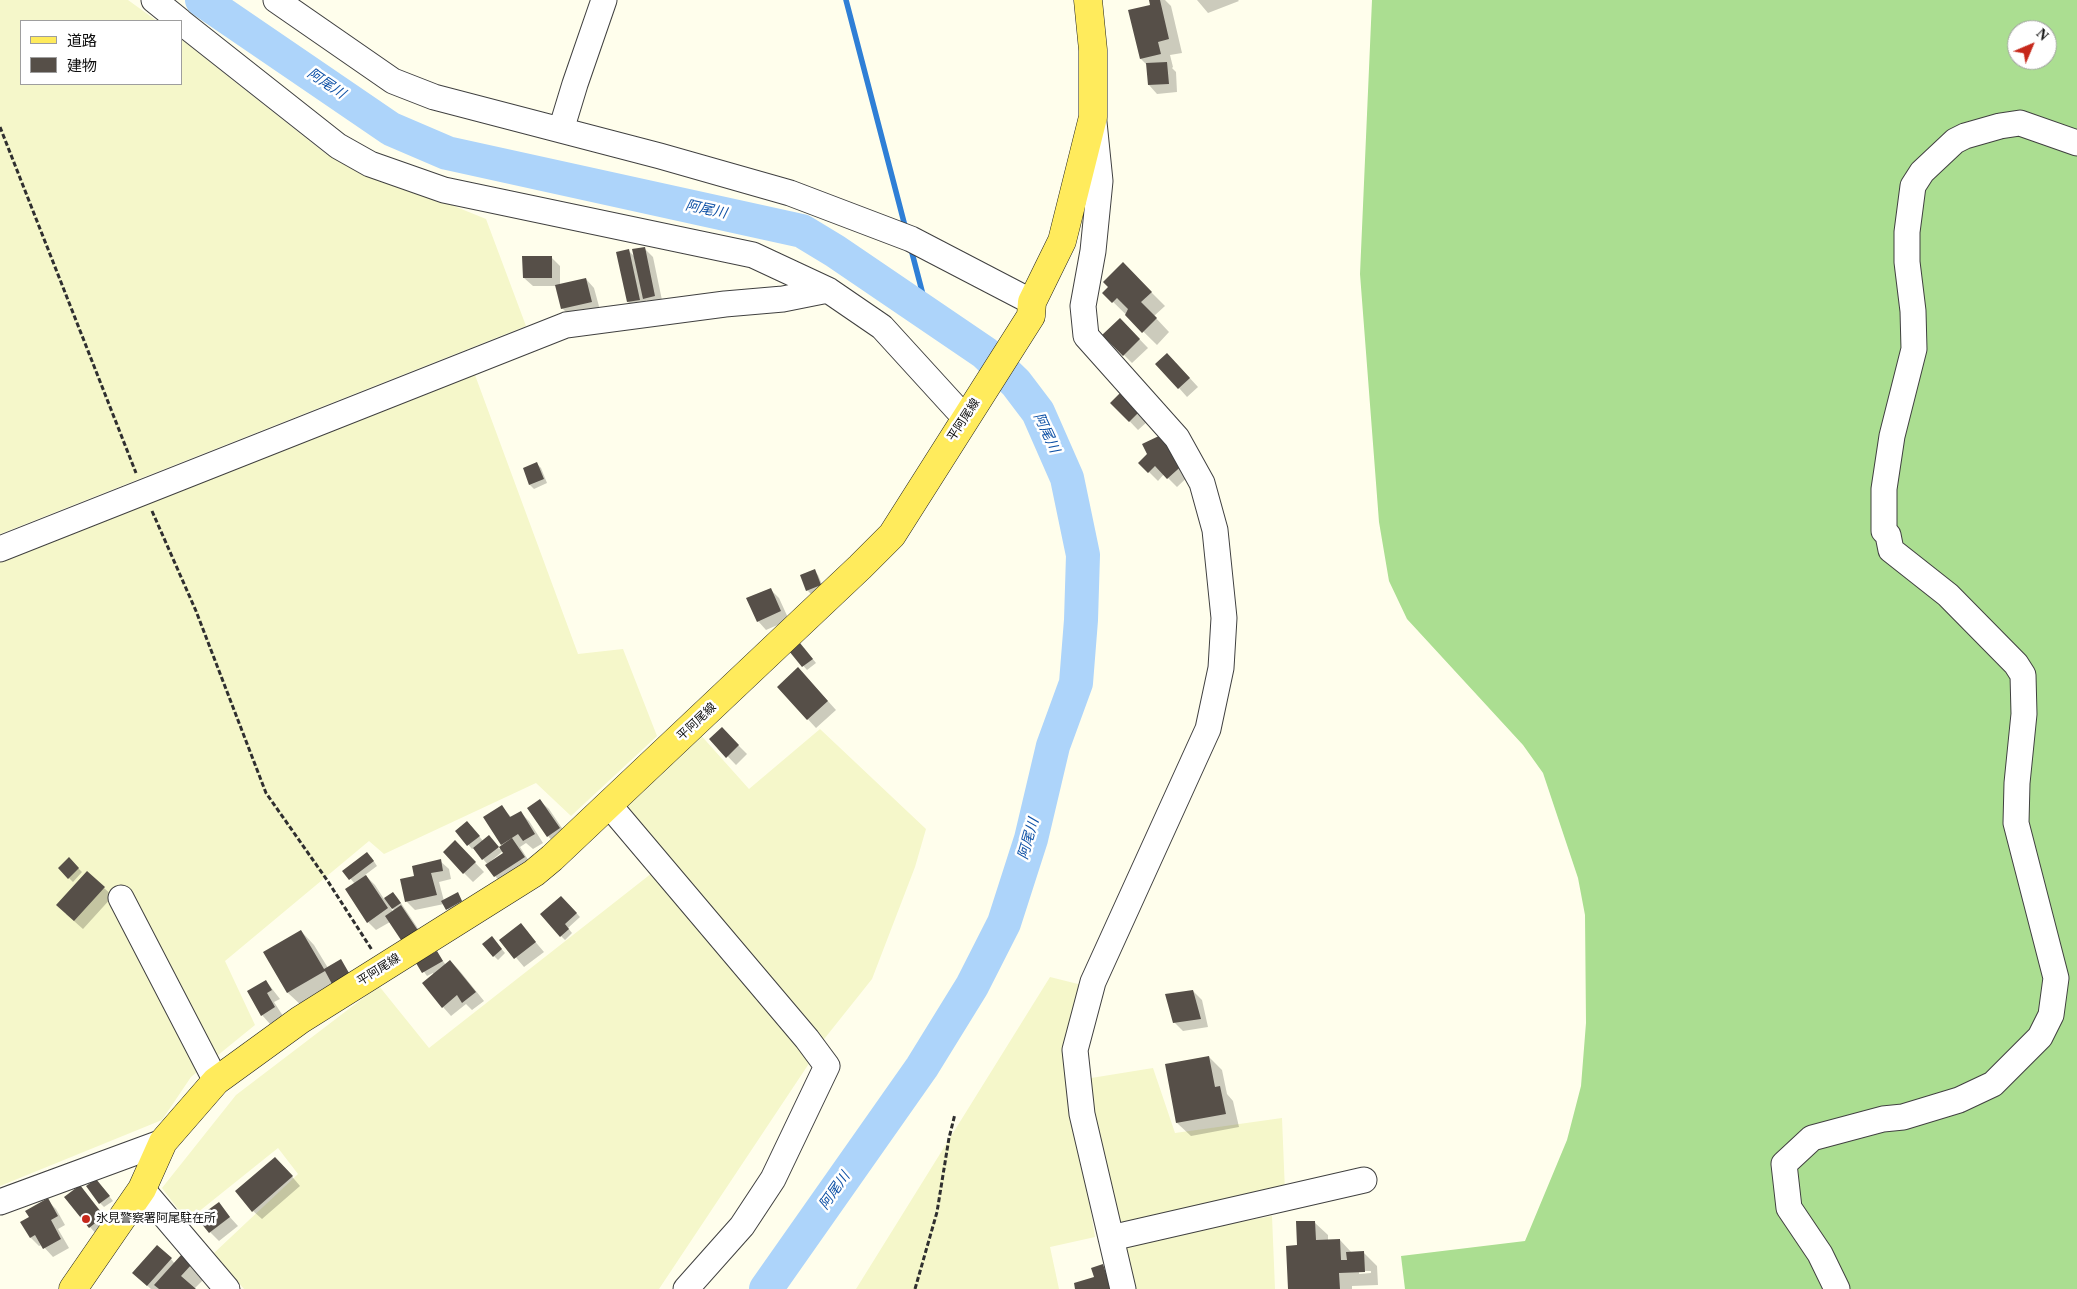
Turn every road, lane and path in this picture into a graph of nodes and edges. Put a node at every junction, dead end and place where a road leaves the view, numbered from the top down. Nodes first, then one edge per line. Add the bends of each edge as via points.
1 (154, 0) edge
2 (276, 0) edge
3 (604, 0) edge
4 (1088, 0) edge
5 (179, 20) edge
6 (182, 23) edge
7 (1093, 117) junction
8 (0, 127) edge
9 (561, 130) junction
10 (2077, 144) edge
11 (828, 290) junction
12 (1031, 309) junction
13 (969, 413) junction
14 (144, 493) junction
15 (0, 549) edge
16 (609, 805) junction
17 (121, 898) dead end
18 (383, 968) junction
19 (216, 1081) junction
20 (955, 1114) dead end
21 (163, 1142) junction
22 (1364, 1180) dead end
23 (142, 1188) junction
24 (0, 1202) edge
25 (1111, 1238) junction
26 (73, 1289) edge
27 (227, 1289) edge
28 (686, 1289) edge
29 (915, 1289) edge
30 (1123, 1289) edge
31 (1837, 1289) edge

1 - 5 street
2 - 9 street via 393,81 434,97
3 - 9 street
4 - 7 main road, 平阿尾線 via 1093,50
6 - 11 street via 338,146 370,164 444,190 753,256
7 - 12 main road, 平阿尾線 via 1062,241
7 - 25 street via 1100,181 1083,306 1086,336 1177,438 1202,483 1215,530 1224,618 1221,668 1208,729 1093,982 1075,1050 1082,1114
8 - 14 path
9 - 12 street via 790,193 911,240
10 - 31 street via 2020,123 2000,126 1955,141 1922,172 1913,186 1907,262 1914,349 1892,436 1884,489 1884,531 1891,550 1948,595 2023,675 2024,714 2016,823 2056,978 2051,1015 2040,1037 1993,1084 1959,1100 1812,1138 1784,1164 1789,1208 1820,1254
11 - 13 street via 882,327
11 - 14 street via 783,299 566,325
12 - 13 main road, 平阿尾線
13 - 16 main road, 平阿尾線 via 892,535
14 - 15 street
14 - 18 path via 196,610 266,792
16 - 18 main road, 平阿尾線 via 534,872
16 - 28 street via 808,1039 827,1066 773,1179 742,1226
17 - 19 street
18 - 19 main road, 平阿尾線 via 300,1020
19 - 21 main road, 平阿尾線
20 - 29 path via 937,1212
21 - 23 main road, 平阿尾線
21 - 24 street
22 - 25 street
23 - 26 main road, 平阿尾線
23 - 27 street
25 - 30 street

